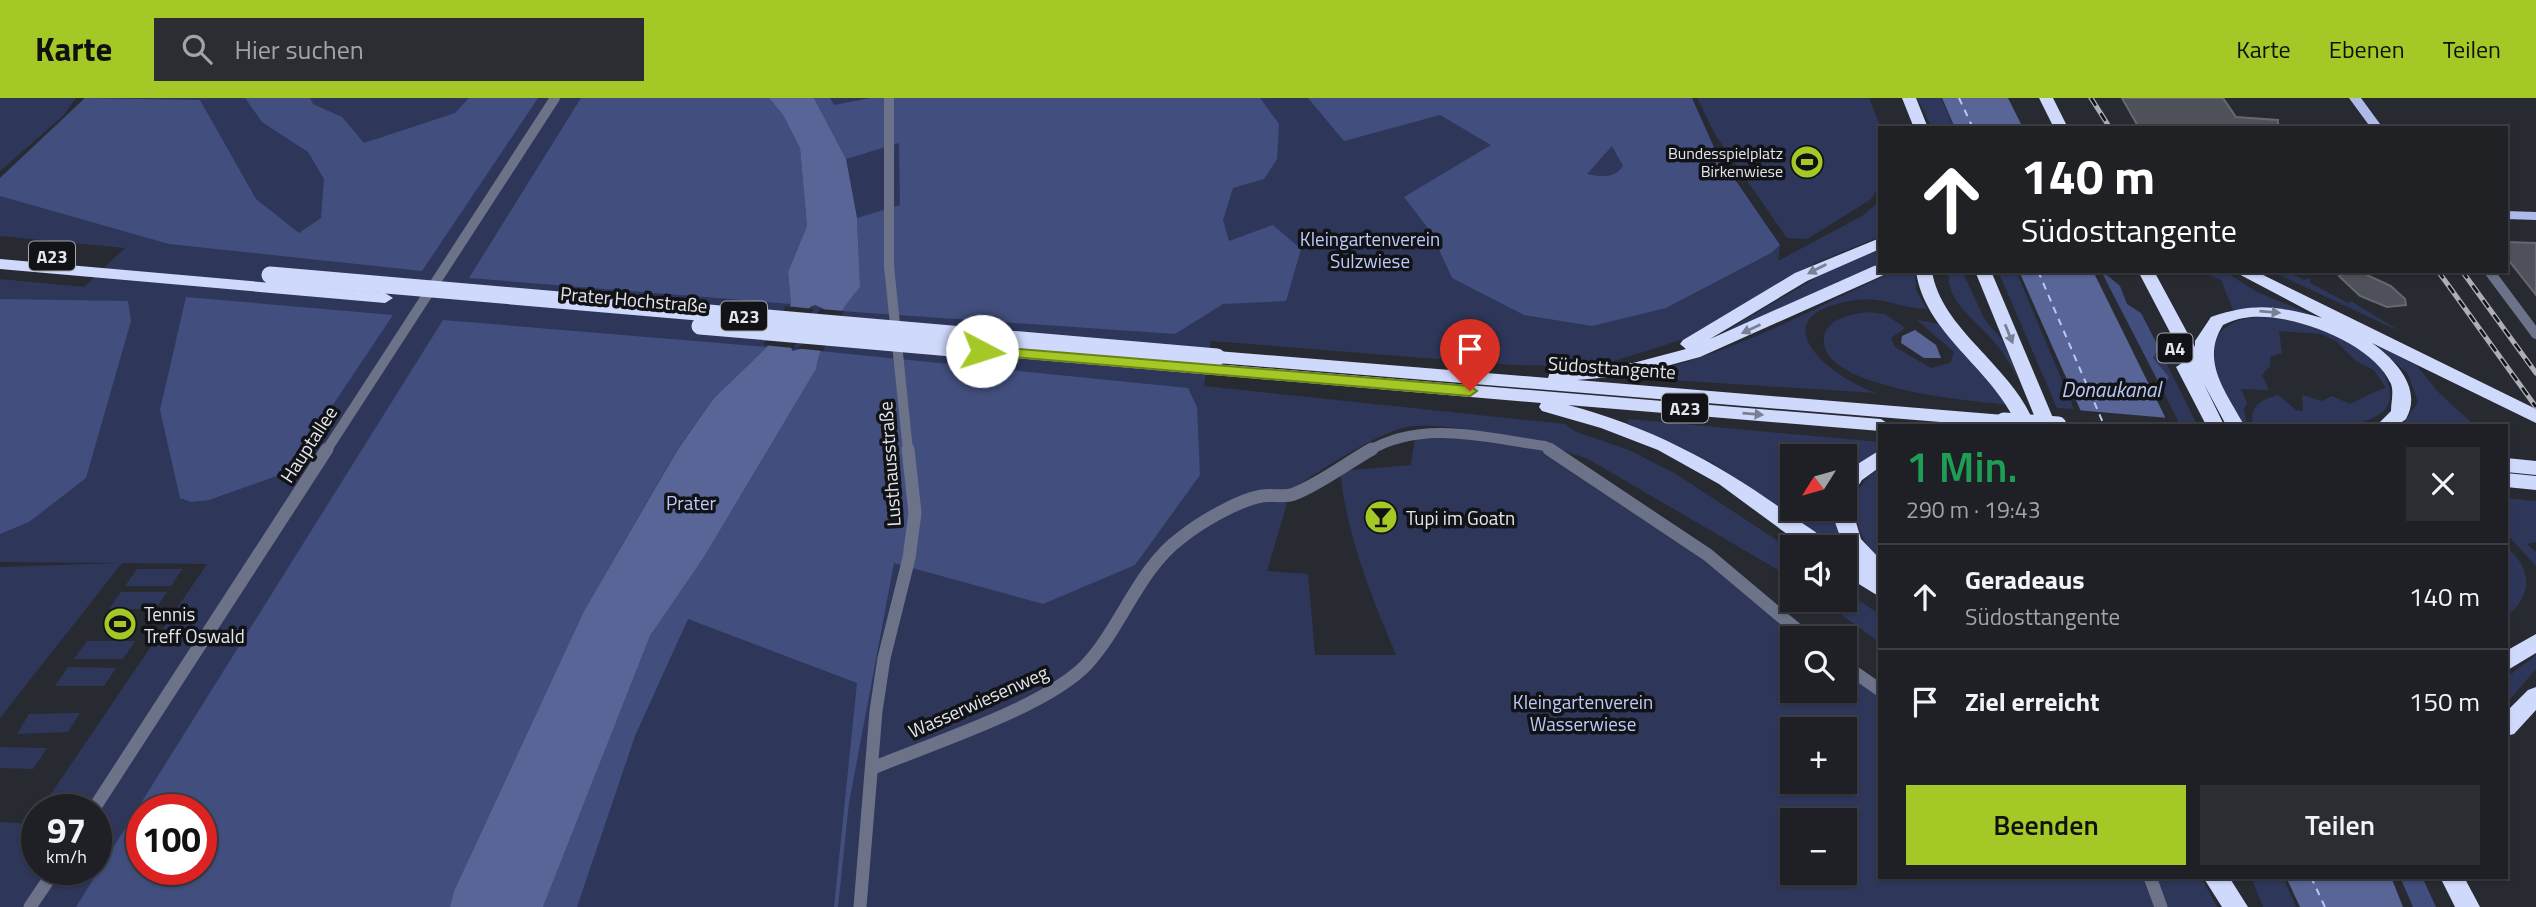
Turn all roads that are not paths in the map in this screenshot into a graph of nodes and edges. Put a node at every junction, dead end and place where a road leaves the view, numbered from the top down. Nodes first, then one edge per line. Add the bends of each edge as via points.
1 (555, 98) edge
2 (889, 98) edge
3 (1909, 98) edge
4 (2046, 98) edge
5 (2354, 98) edge
6 (1920, 126) edge
7 (2061, 126) edge
8 (2375, 126) edge
9 (2508, 215) edge
10 (2536, 216) edge
11 (2508, 226) edge
12 (2536, 226) edge
13 (1878, 244) edge
14 (0, 251) edge
15 (0, 264) edge
16 (98, 267) junction
17 (1878, 271) edge
18 (1924, 273) edge
19 (1937, 273) edge
20 (1984, 273) edge
21 (2136, 273) edge
22 (2147, 273) edge
23 (2245, 273) edge
24 (2262, 273) edge
25 (2490, 273) edge
26 (2536, 334) edge
27 (1216, 364) junction
28 (1613, 369) junction
29 (1506, 380) junction
30 (1489, 393) junction
31 (2536, 408) edge
32 (2536, 417) edge
33 (2025, 424) edge
34 (2032, 424) edge
35 (2044, 424) edge
36 (2047, 424) edge
37 (2214, 424) edge
38 (2227, 424) edge
39 (2234, 424) edge
40 (2387, 424) edge
41 (1878, 425) edge
42 (1878, 458) edge
43 (2508, 465) edge
44 (2536, 468) edge
45 (1857, 474) edge
46 (2508, 480) edge
47 (2536, 483) edge
48 (1845, 522) edge
49 (1784, 535) edge
50 (1803, 535) edge
51 (1878, 569) edge
52 (1857, 574) edge
53 (1857, 587) edge
54 (1878, 588) edge
55 (1878, 602) edge
56 (1791, 626) edge
57 (2536, 642) edge
58 (2508, 661) edge
59 (1857, 674) edge
60 (1878, 689) edge
61 (2536, 696) edge
62 (2508, 725) edge
63 (873, 768) junction
64 (103, 794) edge
65 (2151, 879) edge
66 (2217, 879) edge
67 (2229, 879) edge
68 (2454, 879) edge
69 (45, 885) edge
70 (30, 907) edge
71 (860, 907) edge
72 (2161, 907) edge
73 (2238, 907) edge
74 (2468, 907) edge

1 - 64 street, Hauptallee
2 - 63 street, Lusthausstraße via 889,266 915,513 909,558 884,658
3 - 6 highway
4 - 7 highway
5 - 8 main road
9 - 10 main road
11 - 12 main road
13 -> 28 highway via 1801,278 1689,344
14 - 16 highway, A23
15 - 16 highway, A23
16 - 27 highway, Prater Hochstraße / A23, bridge
17 -> 28 highway via 1694,353 1633,369
18 - 33 highway via 1934,303 1998,378
19 - 34 highway via 1943,297 2004,367
20 -> 36 highway
21 - 37 highway, A4
22 - 38 highway
23 - 32 highway
24 - 31 highway
25 - 26 street
27 - 29 highway, Südosttangente / A23
27 - 30 highway, Südosttangente / A23
28 - 29 highway
29 - 35 highway, Südosttangente / A23, bridge
30 -> 41 highway, Südosttangente / A23
30 - 49 highway via 1608,432 1672,460
30 - 50 highway via 1578,414 1667,446 1713,472
39 -> 40 highway via 2210,377 2205,337 2224,318 2259,311 2317,321 2374,353 2392,371 2403,393 2400,414
42 - 45 highway
43 - 44 highway
46 - 47 highway
48 - 51 highway via 1856,547
52 - 54 highway
53 - 55 highway
56 - 63 street, Wasserwiesenweg via 1708,555 1545,446 1418,433 1380,444 1292,495 1261,496 1237,504 1180,538 1155,564 1086,665 1046,695
57 - 58 highway
59 - 60 street
61 - 62 highway
63 - 71 street, Lusthausstraße
65 - 72 street
66 - 73 highway
67 - 73 highway
68 - 74 highway
69 - 70 street

